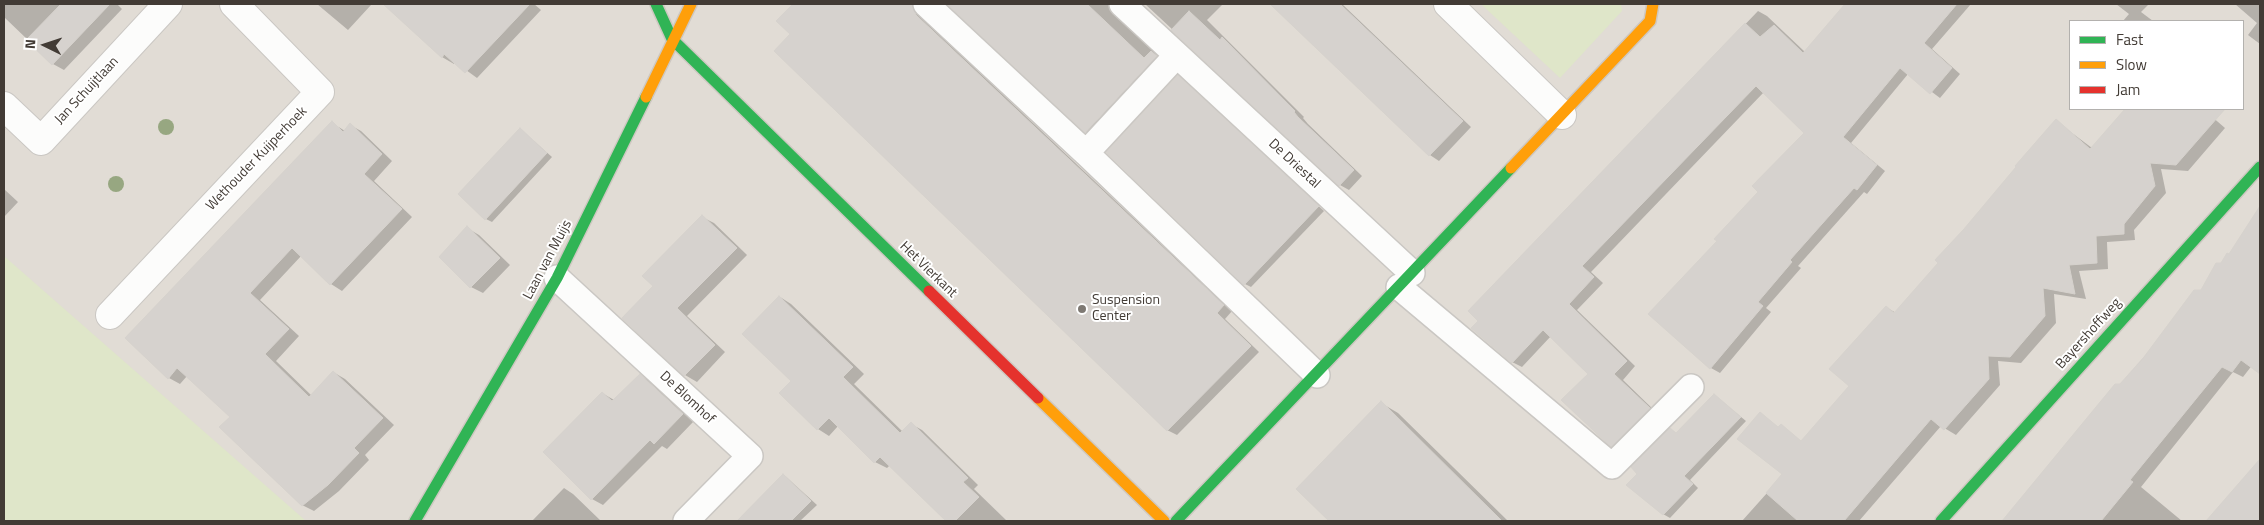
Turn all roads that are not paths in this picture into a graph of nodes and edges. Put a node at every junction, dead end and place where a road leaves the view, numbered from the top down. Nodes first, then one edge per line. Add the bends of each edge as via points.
1 (168, 4) edge
2 (234, 4) edge
3 (656, 4) edge
4 (691, 4) edge
5 (926, 4) edge
6 (1122, 4) edge
7 (1448, 4) edge
8 (1653, 4) edge
9 (672, 39) junction
10 (1177, 55) junction
11 (4, 106) edge
12 (1562, 115) junction
13 (1086, 153) junction
14 (2260, 167) edge
15 (557, 278) junction
16 (1406, 280) junction
17 (110, 315) dead end
18 (1317, 375) junction
19 (1691, 387) dead end
20 (415, 521) edge
21 (686, 521) edge
22 (1164, 521) edge
23 (1176, 521) edge
24 (1941, 521) edge

1 - 11 street, Jan Schuijtlaan via 41,141
2 - 17 street, Wethouder Kuijperhoek via 320,92
3 - 9 street
4 - 9 street, Laan van Muijs
5 - 13 lane
6 - 10 lane, De Driestal
7 - 12 street
8 - 12 street via 1650,21
9 - 15 street, Laan van Muijs
9 - 22 street, Het Vierkant
10 - 13 lane
10 - 16 lane, De Driestal
12 - 16 street
13 - 18 lane
14 - 24 street, Bayershoffweg
15 - 20 street, Laan van Muijs
15 - 21 lane, De Blomhof via 750,456
16 - 18 street
16 - 19 lane, De Driestal via 1612,466
18 - 23 street

